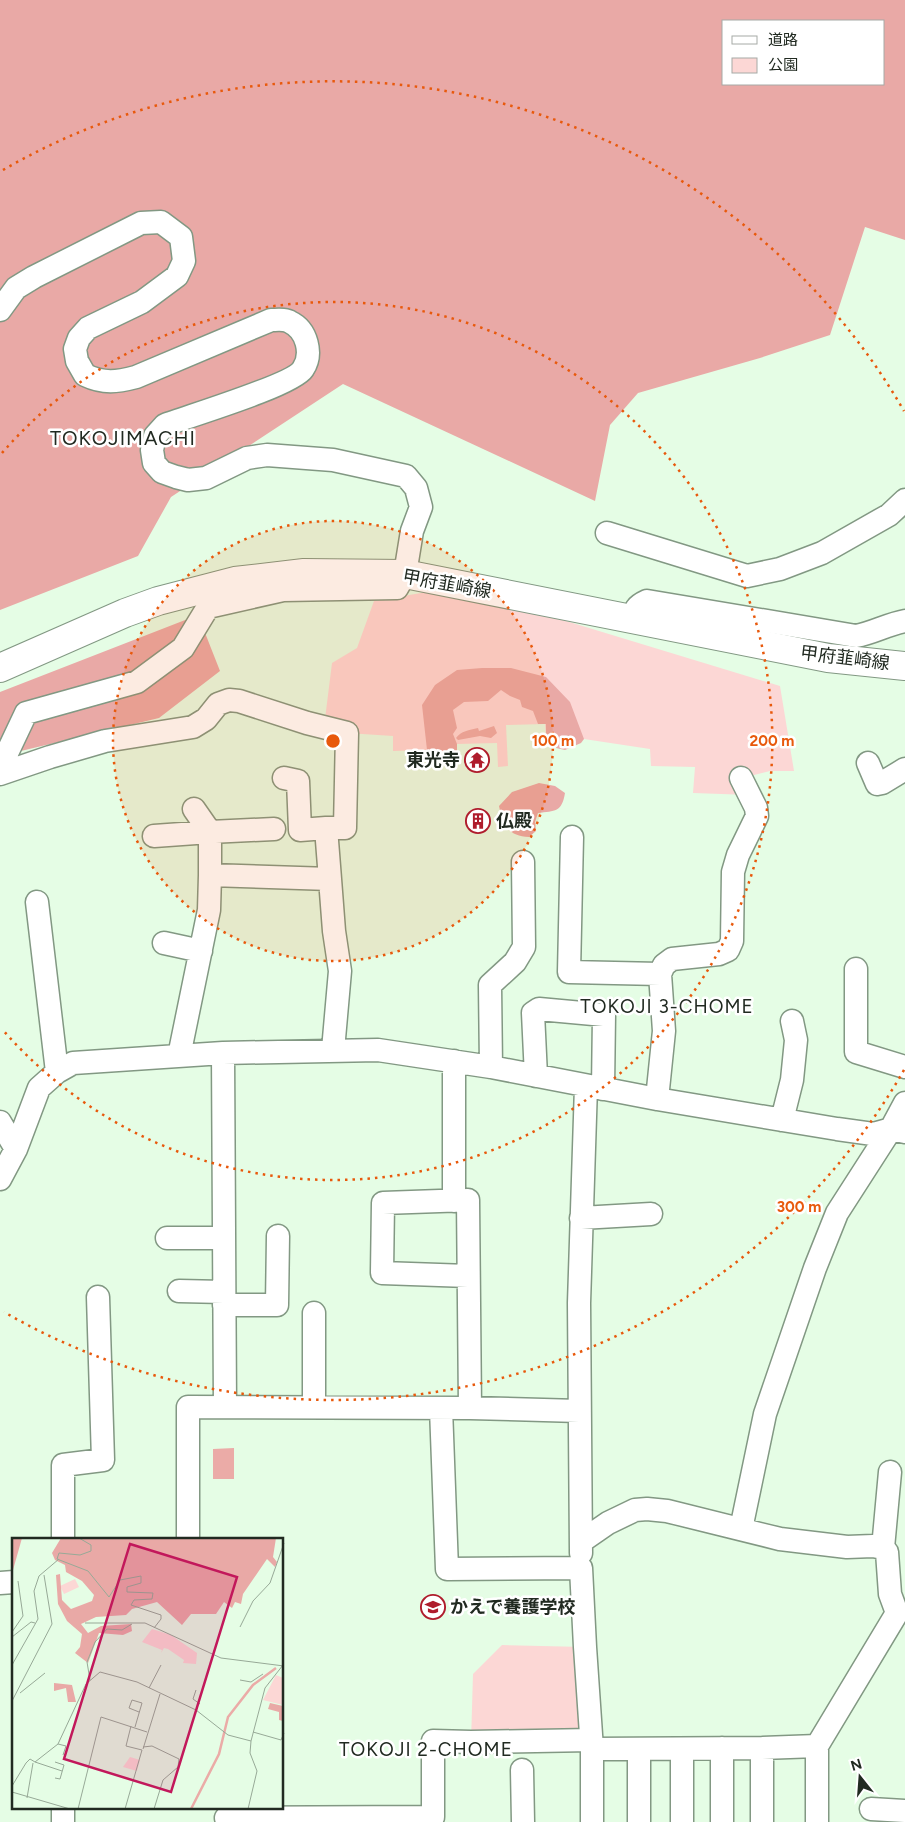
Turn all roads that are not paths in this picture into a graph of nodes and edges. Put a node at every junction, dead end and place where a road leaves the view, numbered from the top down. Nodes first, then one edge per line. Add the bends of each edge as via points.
1 (0, 310) edge
2 (905, 500) edge
3 (607, 533) dead end
4 (405, 574) junction
5 (633, 620) junction
6 (905, 621) edge
7 (905, 666) edge
8 (0, 668) edge
9 (0, 761) edge
10 (868, 763) dead end
11 (905, 770) edge
12 (0, 774) edge
13 (284, 778) dead end
14 (741, 778) dead end
15 (194, 809) dead end
16 (326, 828) junction
17 (274, 829) dead end
18 (210, 832) junction
19 (154, 836) dead end
20 (572, 837) dead end
21 (523, 862) dead end
22 (210, 875) junction
23 (330, 879) junction
24 (38, 902) dead end
25 (164, 943) dead end
26 (201, 951) junction
27 (856, 969) dead end
28 (660, 974) junction
29 (792, 1021) dead end
30 (333, 1050) junction
31 (223, 1053) junction
32 (179, 1056) junction
33 (454, 1061) junction
34 (491, 1067) junction
35 (905, 1067) edge
36 (57, 1072) junction
37 (536, 1076) junction
38 (595, 1088) junction
39 (657, 1099) junction
40 (905, 1103) edge
41 (782, 1120) junction
42 (0, 1122) edge
43 (898, 1131) edge
44 (16, 1149) junction
45 (0, 1179) edge
46 (454, 1201) junction
47 (651, 1214) dead end
48 (582, 1218) junction
49 (278, 1236) dead end
50 (167, 1238) dead end
51 (223, 1238) junction
52 (468, 1276) junction
53 (179, 1291) dead end
54 (98, 1297) dead end
55 (224, 1298) junction
56 (314, 1313) dead end
57 (225, 1406) junction
58 (314, 1407) junction
59 (441, 1408) junction
60 (470, 1408) junction
61 (579, 1411) junction
62 (890, 1472) dead end
63 (741, 1530) junction
64 (63, 1538) edge
65 (188, 1538) edge
66 (582, 1541) junction
67 (883, 1548) junction
68 (581, 1568) junction
69 (901, 1611) edge
70 (592, 1745) junction
71 (817, 1746) junction
72 (722, 1748) junction
73 (762, 1748) junction
74 (639, 1749) junction
75 (682, 1749) junction
76 (522, 1770) dead end
77 (871, 1809) dead end
78 (905, 1810) edge
79 (222, 1816) edge
80 (523, 1822) edge
81 (592, 1822) edge
82 (639, 1822) edge
83 (682, 1822) edge
84 (722, 1822) edge
85 (762, 1822) edge
86 (816, 1822) edge

1 - 4 street via 16,288 34,277 141,223 161,222 181,237 184,261 181,269 177,276 142,302 88,328 78,338 74,349 85,375 118,382 272,320 290,321 306,340 308,355 303,369 276,386 165,425 155,436 154,463 162,472 188,480 206,478 247,458 267,455 333,460 406,476 416,488 421,507 412,531
2 - 3 street via 889,515 822,553 780,569 747,576
4 - 5 main road, 甲府韮崎線
4 - 8 main road, 甲府韮崎線 via 304,572 235,581 125,613
4 - 9 street via 397,588 283,590 208,607 183,648 137,682 26,712
5 - 6 street via 635,608 647,601 856,636
5 - 7 main road, 甲府韮崎線 via 828,658
10 - 11 street via 877,784
12 - 16 street via 104,741 193,728 222,701 235,700 347,733 345,828
13 - 16 street via 298,781 300,830
14 - 28 street via 757,816 733,872 732,941 728,950 720,954 672,959
15 - 18 street
16 - 23 street
17 - 18 street
18 - 19 street
18 - 22 street
20 - 28 street via 569,972
21 - 34 street via 524,947 515,962 490,985
22 - 23 street
22 - 26 street via 209,910
23 - 30 street via 340,970
24 - 36 street
25 - 26 street
26 - 32 street
27 - 35 street via 856,1052
28 - 39 street via 664,1031
29 - 41 street via 796,1040 792,1080
30 - 31 street
30 - 33 street via 378,1050
31 - 32 street
31 - 51 street
32 - 36 street via 73,1063
33 - 34 street
33 - 46 street
34 - 37 street
36 - 44 street via 40,1088
37 - 38 street
37 - 38 street via 533,1013 539,1009 604,1015
38 - 39 street
38 - 48 street
39 - 41 street
40 - 43 street
41 - 43 street via 873,1134
42 - 44 street
43 - 63 street via 838,1213 815,1268 765,1414
44 - 45 street
46 - 52 street via 468,1200
46 - 52 street via 383,1203 382,1273
47 - 48 street
48 - 61 street
49 - 55 street via 277,1305
50 - 51 street
51 - 55 street
52 - 60 street
53 - 55 street
54 - 64 street via 103,1460 63,1465
55 - 57 street
56 - 58 street
57 - 58 street
57 - 65 street via 188,1407
58 - 59 street
59 - 60 street
59 - 68 street via 447,1569
60 - 61 street
61 - 66 street
62 - 67 street
63 - 66 street via 667,1511 635,1510 608,1522
63 - 67 street via 780,1540
66 - 68 street
67 - 69 street via 887,1552 890,1594
68 - 70 street
69 - 71 street
70 - 74 street
70 - 79 street via 433,1741 433,1817
70 - 81 street
71 - 73 street
71 - 86 street
72 - 73 street
72 - 75 street
72 - 84 street
73 - 85 street
74 - 75 street
74 - 82 street
75 - 83 street
76 - 80 street
77 - 78 street

